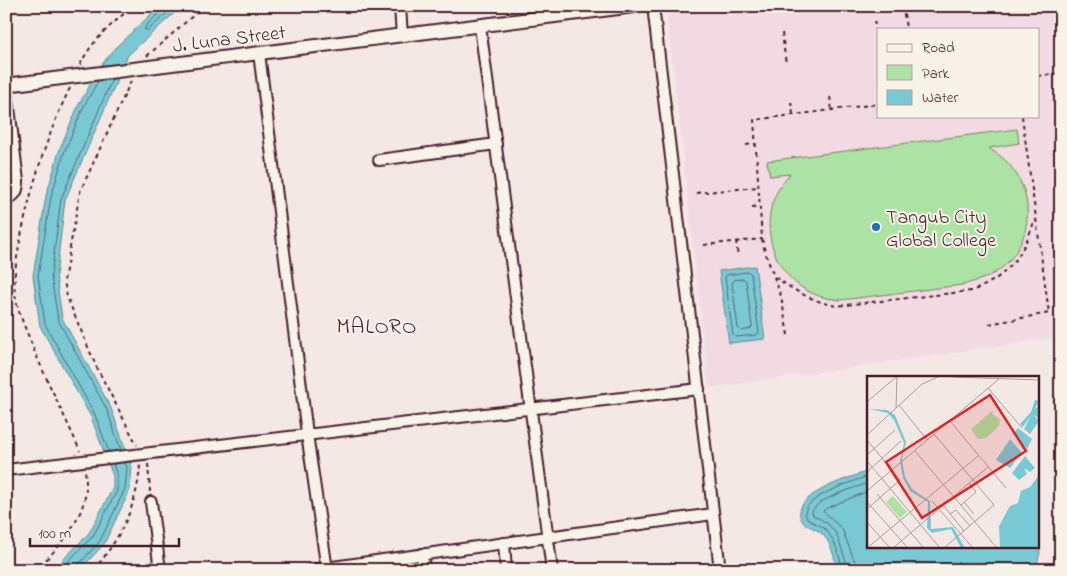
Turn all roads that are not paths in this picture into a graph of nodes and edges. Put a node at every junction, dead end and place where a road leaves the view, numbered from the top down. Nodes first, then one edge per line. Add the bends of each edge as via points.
1 (400, 6) edge
2 (634, 6) edge
3 (653, 6) edge
4 (480, 26) junction
5 (402, 36) junction
6 (259, 53) junction
7 (6, 85) edge
8 (496, 144) junction
9 (379, 160) dead end
10 (11, 197) edge
11 (699, 389) junction
12 (531, 408) junction
13 (307, 434) junction
14 (6, 470) edge
15 (151, 502) road end
16 (714, 514) junction
17 (548, 537) junction
18 (504, 543) junction
19 (422, 554) junction
20 (326, 569) edge
21 (160, 570) edge
22 (311, 570) edge
23 (424, 570) edge
24 (506, 570) edge
25 (552, 570) edge
26 (720, 570) edge

1 - 5 street
2 - 4 street, J. Luna Street
3 - 11 street
4 - 5 street, J. Luna Street
4 - 8 street
5 - 6 street, J. Luna Street
6 - 7 street, J. Luna Street
6 - 13 street
7 - 10 street via 18,181 18,189
8 - 9 street
8 - 12 street
11 - 12 street
11 - 16 street
12 - 13 street
12 - 17 street
13 - 14 street
13 - 20 street
15 - 21 street
16 - 17 street
16 - 26 street
17 - 18 street
17 - 25 street
18 - 19 street
18 - 24 street
19 - 20 street
19 - 23 street
20 - 22 street

